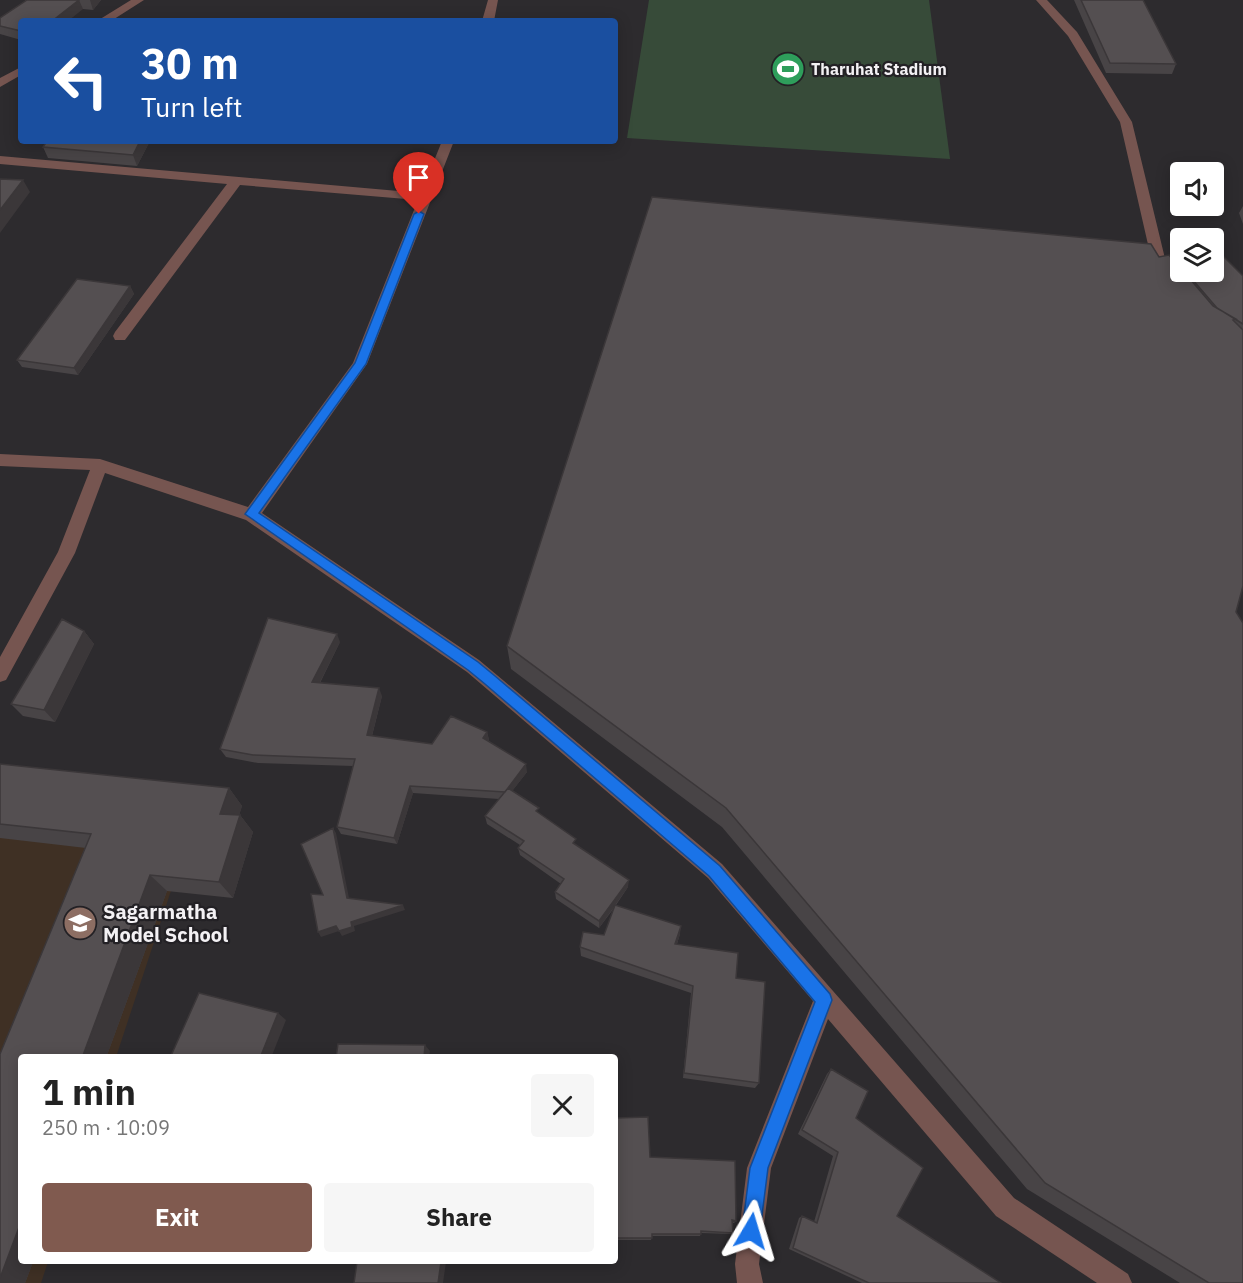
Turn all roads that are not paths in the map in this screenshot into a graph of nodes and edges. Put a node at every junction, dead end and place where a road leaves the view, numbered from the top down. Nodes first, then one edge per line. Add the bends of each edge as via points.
1 (139, 0) edge
2 (493, 0) edge
3 (1041, 0) edge
4 (108, 18) edge
5 (489, 18) edge
6 (18, 72) edge
7 (0, 83) edge
8 (447, 144) edge
9 (0, 160) edge
10 (236, 181) junction
11 (426, 198) junction
12 (1169, 286) edge
13 (120, 336) dead end
14 (0, 460) edge
15 (100, 465) junction
16 (252, 514) junction
17 (0, 674) edge
18 (824, 1000) junction
19 (750, 1283) edge
20 (1119, 1283) edge

1 - 4 street
2 - 5 street
3 - 12 street via 1073,34 1126,122 1162,278
6 - 7 street
8 - 11 street
9 - 10 street
10 - 11 street
10 - 13 street
11 - 16 street via 360,364
14 - 15 street
15 - 16 street
15 - 17 street via 66,553
16 - 18 street via 473,666 715,871
18 - 19 street via 759,1168 747,1264
18 - 20 street via 1005,1207

